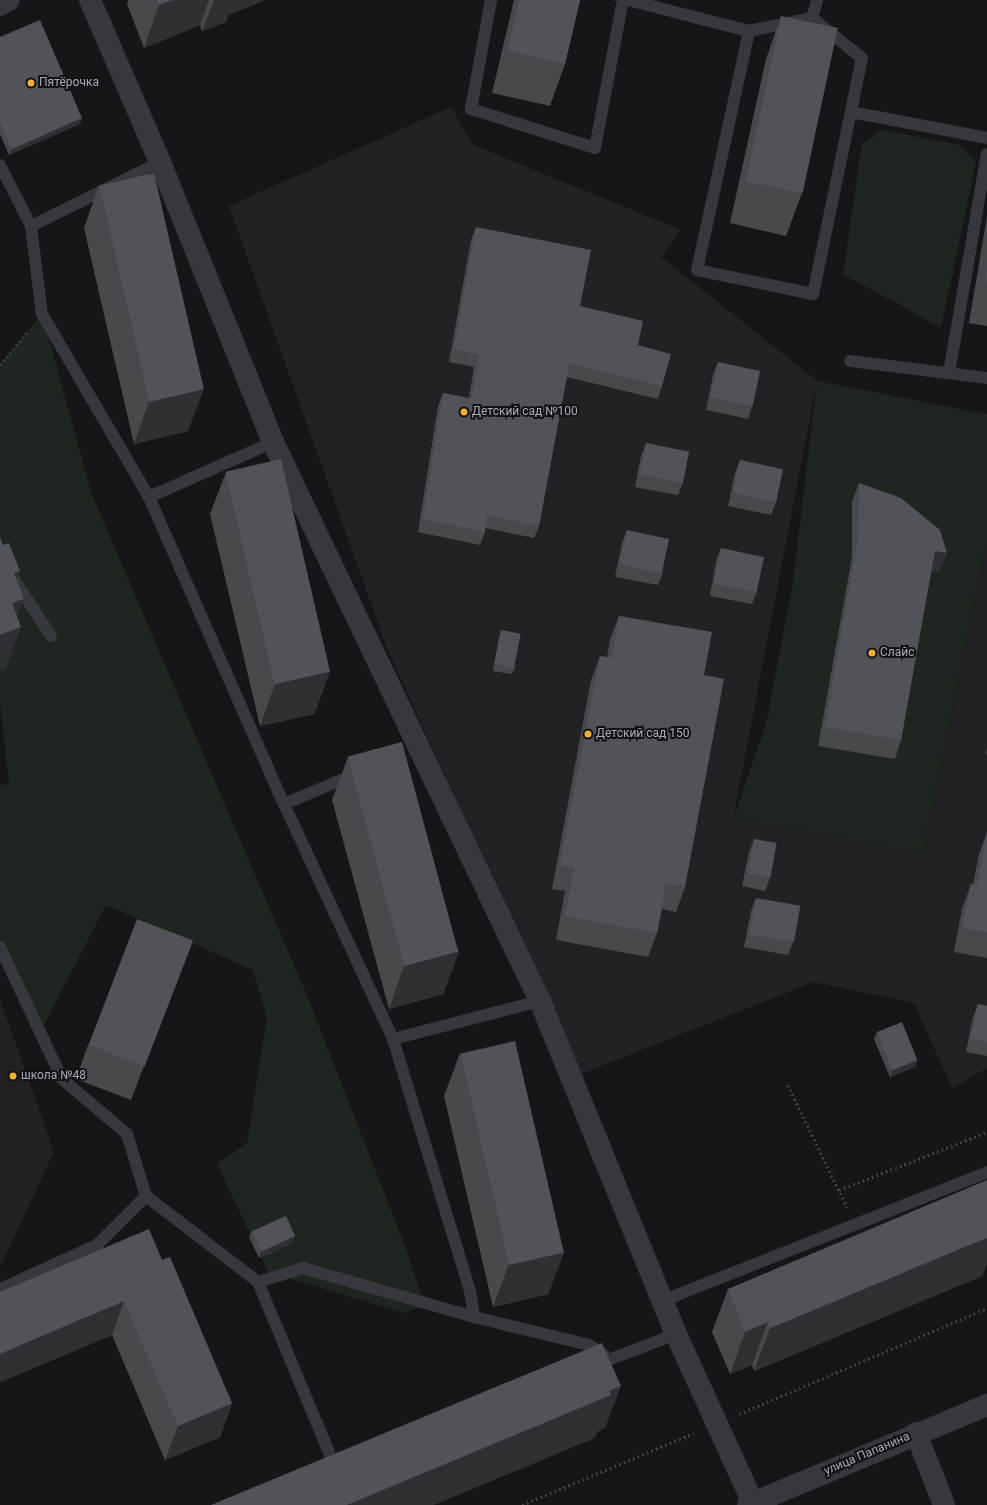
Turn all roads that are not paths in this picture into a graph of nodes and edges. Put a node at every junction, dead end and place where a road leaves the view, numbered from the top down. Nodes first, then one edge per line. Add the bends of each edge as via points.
1 (9, 0) edge
2 (90, 0) edge
3 (490, 0) edge
4 (623, 0) edge
5 (628, 0) edge
6 (818, 0) edge
7 (0, 5) edge
8 (812, 18) junction
9 (749, 31) junction
10 (851, 112) junction
11 (987, 138) edge
12 (987, 154) edge
13 (160, 162) junction
14 (0, 164) edge
15 (31, 226) junction
16 (850, 361) dead end
17 (949, 373) junction
18 (987, 378) edge
19 (273, 442) junction
20 (149, 497) junction
21 (0, 558) edge
22 (51, 636) dead end
23 (363, 771) edge
24 (284, 804) junction
25 (0, 947) edge
26 (540, 1002) junction
27 (393, 1039) junction
28 (987, 1172) edge
29 (146, 1196) junction
30 (258, 1282) junction
31 (0, 1289) edge
32 (662, 1301) junction
33 (474, 1317) junction
34 (676, 1334) junction
35 (610, 1359) junction
36 (580, 1370) edge
37 (987, 1405) edge
38 (916, 1433) junction
39 (348, 1457) edge
40 (333, 1462) junction
41 (319, 1468) edge
42 (750, 1504) edge
43 (944, 1505) edge

1 - 7 street
2 - 13 street
3 - 4 lane via 471,109 595,148
5 - 9 lane
6 - 8 lane
8 - 9 lane
8 - 10 lane via 862,58
9 - 10 lane via 697,270 813,294
10 - 11 lane
12 - 17 lane
13 - 15 lane
13 - 19 street
14 - 15 lane
15 - 20 lane via 42,314
16 - 17 lane
17 - 18 lane
19 - 20 lane
19 - 26 street via 413,750
20 - 24 lane
21 - 22 lane
23 - 24 lane
24 - 27 lane
25 - 29 lane via 62,1079 127,1134
26 - 27 lane
26 - 32 street
27 - 33 lane via 470,1291
28 - 32 lane
29 - 30 lane
29 - 31 lane via 97,1245
30 - 33 lane via 303,1268
30 - 40 lane
32 - 34 street
33 - 35 lane via 589,1345
34 - 35 lane
34 - 42 street
35 - 36 lane
37 - 38 street, улица Папанина
38 - 42 street, улица Папанина
38 - 43 street
39 - 40 lane
40 - 41 lane

